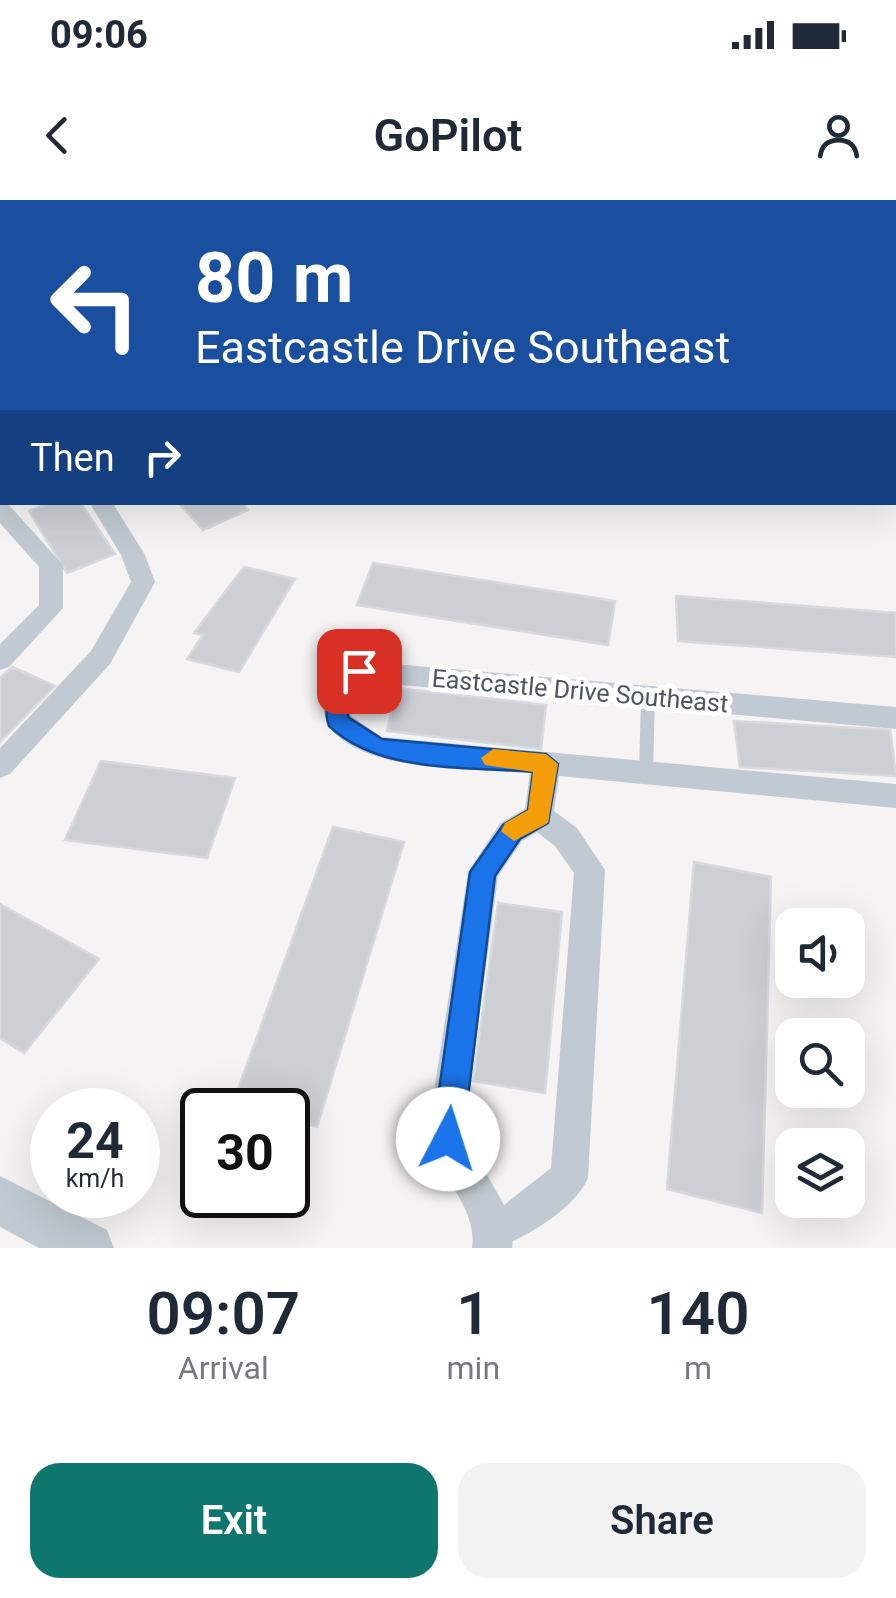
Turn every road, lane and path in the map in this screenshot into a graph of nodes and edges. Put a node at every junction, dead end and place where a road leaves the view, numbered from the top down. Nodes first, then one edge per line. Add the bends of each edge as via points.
1 (102, 505) edge
2 (0, 509) edge
3 (0, 660) edge
4 (648, 697) junction
5 (896, 718) edge
6 (546, 764) junction
7 (0, 766) edge
8 (646, 772) junction
9 (896, 796) edge
10 (539, 816) junction
11 (0, 1200) edge
12 (494, 1237) edge
13 (89, 1248) edge

1 - 7 street via 143,582 136,601 116,637
2 - 3 street via 51,565 51,608
4 - 5 street, Eastcastle Drive Southeast
4 - 6 street, Eastcastle Drive Southeast via 359,671 338,702 344,729 380,748
4 - 8 lane
6 - 8 street, Eastcastle Drive Southeast
6 - 10 street
8 - 9 street, Eastcastle Drive Southeast
10 - 12 street via 512,832 483,872 447,1124
10 - 12 street via 566,837 590,870 569,1178
11 - 13 street

